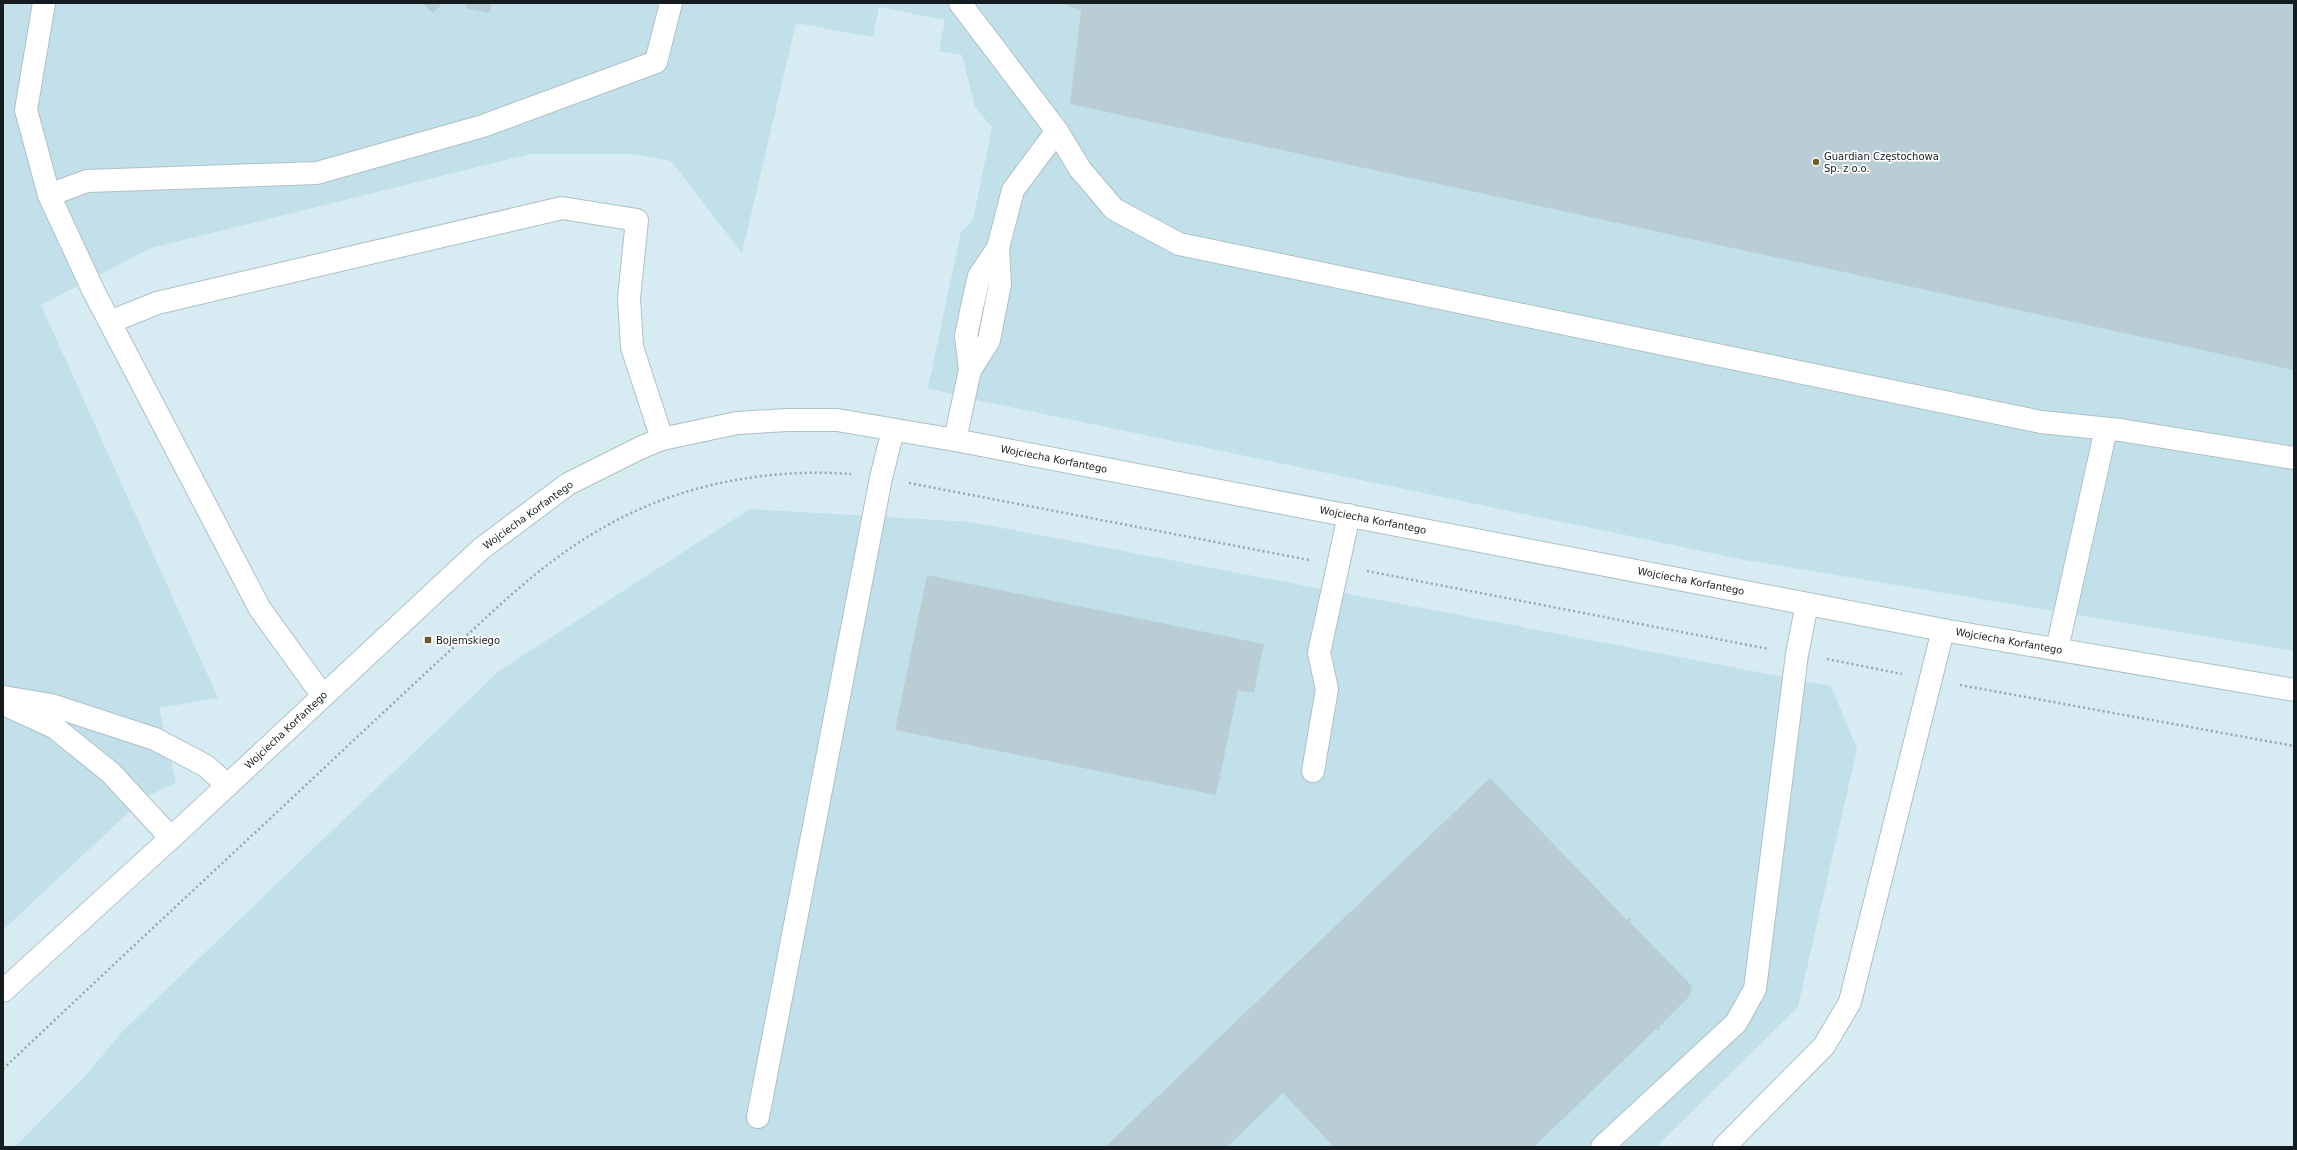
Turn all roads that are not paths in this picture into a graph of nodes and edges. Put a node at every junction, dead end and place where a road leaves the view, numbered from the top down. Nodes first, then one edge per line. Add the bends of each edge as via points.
1 (44, 3) edge
2 (671, 3) edge
3 (960, 3) edge
4 (1057, 132) junction
5 (49, 195) junction
6 (110, 322) junction
7 (2106, 429) junction
8 (893, 430) junction
9 (662, 440) junction
10 (955, 440) junction
11 (2294, 458) edge
12 (1349, 515) junction
13 (1807, 604) junction
14 (1943, 630) junction
15 (2057, 649) junction
16 (2294, 690) edge
17 (323, 696) junction
18 (3, 697) edge
19 (3, 703) edge
20 (1313, 771) dead end
21 (228, 785) junction
22 (172, 838) junction
23 (3, 990) edge
24 (758, 1117) dead end
25 (1602, 1147) edge
26 (1724, 1147) edge

1 - 5 street via 26,110
2 - 5 street via 656,62 483,126 317,173 87,181
3 - 4 street
4 - 7 street via 1080,169 1114,209 1179,244 2040,422
4 - 10 street via 1013,190 998,248 979,276 966,336 970,370
5 - 6 street
6 - 9 street via 157,303 562,208 637,220 629,298 632,347
6 - 17 street via 260,609
7 - 11 street
7 - 15 street
8 - 9 street, Wojciecha Korfantego via 837,420 787,420 738,423
8 - 10 street, Wojciecha Korfantego
8 - 24 street via 881,478
9 - 17 street, Wojciecha Korfantego via 642,447 568,484 481,549
10 - 12 street, Wojciecha Korfantego
12 - 13 street, Wojciecha Korfantego
12 - 20 street via 1319,654 1327,688
13 - 14 street, Wojciecha Korfantego
13 - 25 street via 1796,654 1755,989 1736,1023
14 - 15 street, Wojciecha Korfantego
14 - 26 street via 1850,1002 1824,1046
15 - 16 street, Wojciecha Korfantego
17 - 21 street, Wojciecha Korfantego
18 - 21 street via 50,705 155,739 206,766
19 - 22 street via 60,732 110,773
21 - 22 street, Wojciecha Korfantego
22 - 23 street, Wojciecha Korfantego

